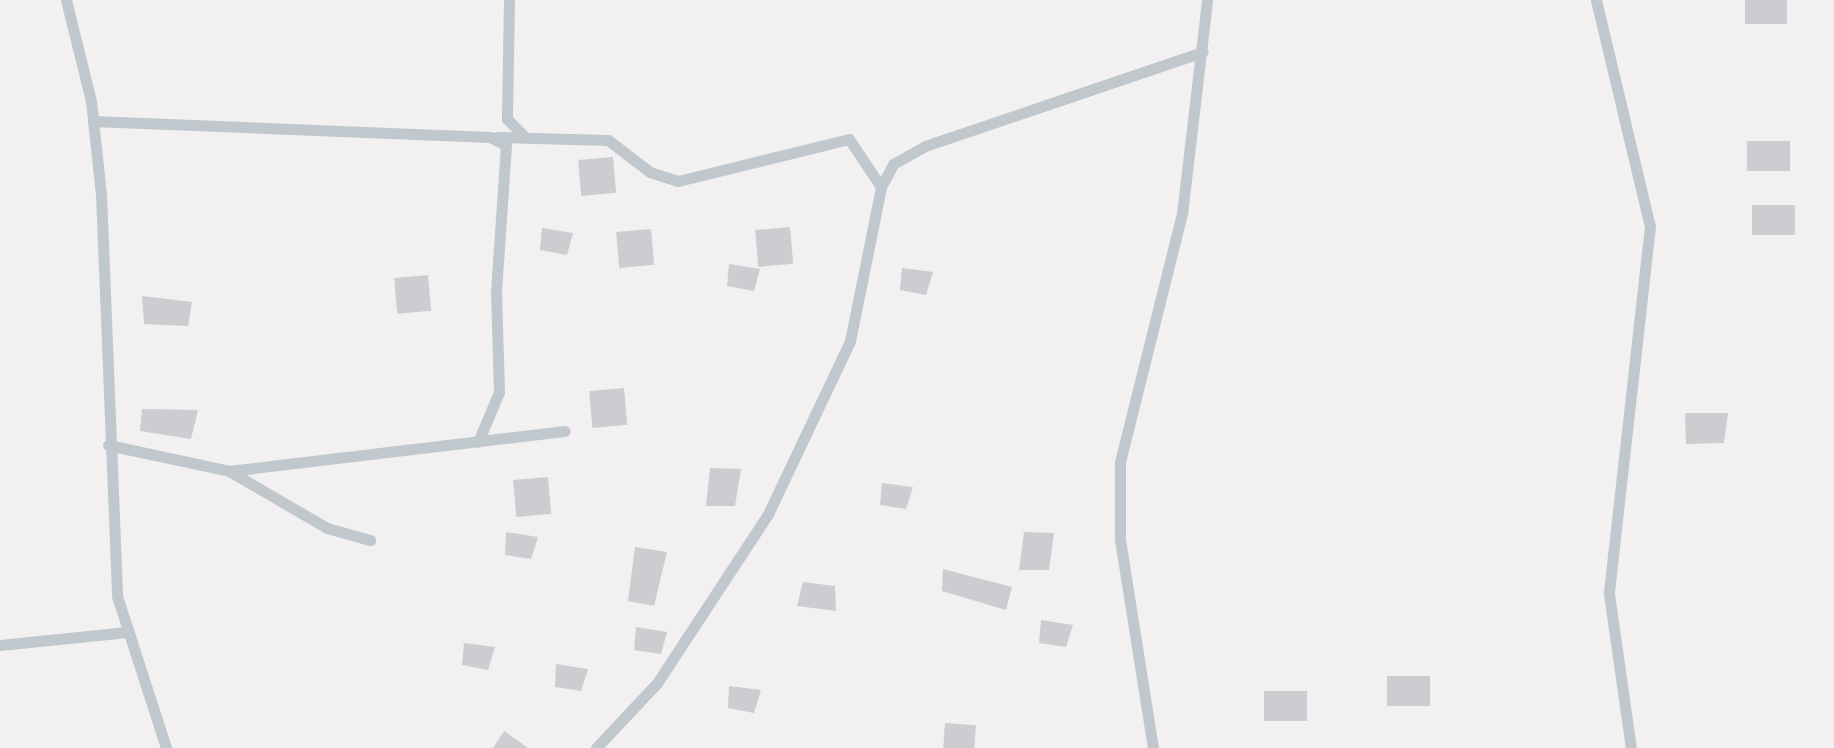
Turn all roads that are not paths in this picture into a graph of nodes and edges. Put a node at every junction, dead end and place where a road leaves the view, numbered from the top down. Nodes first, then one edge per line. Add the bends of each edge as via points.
1 (66, 0) edge
2 (509, 0) edge
3 (1207, 0) edge
4 (1596, 0) edge
5 (1203, 52) junction
6 (93, 121) junction
7 (490, 137) junction
8 (525, 137) junction
9 (881, 187) junction
10 (565, 431) dead end
11 (478, 442) junction
12 (108, 445) junction
13 (229, 471) junction
14 (370, 540) dead end
15 (127, 632) junction
16 (0, 645) edge
17 (166, 748) edge
18 (596, 748) edge
19 (1153, 748) edge
20 (1631, 748) edge

1 - 6 street
2 - 8 street via 507,119
3 - 5 street
4 - 20 street via 1650,226 1609,594
5 - 9 street via 925,146 893,164
5 - 19 street via 1172,261 1120,462 1120,539
6 - 7 street
6 - 12 street
7 - 8 street
7 - 11 street via 506,145 509,157 496,291 499,392
8 - 9 street via 608,140 650,172 678,181 849,139
9 - 18 street via 850,341 768,514 657,683
10 - 11 street
11 - 13 street
12 - 13 street
12 - 15 street via 112,555
13 - 14 street via 327,528
15 - 16 street
15 - 17 street

